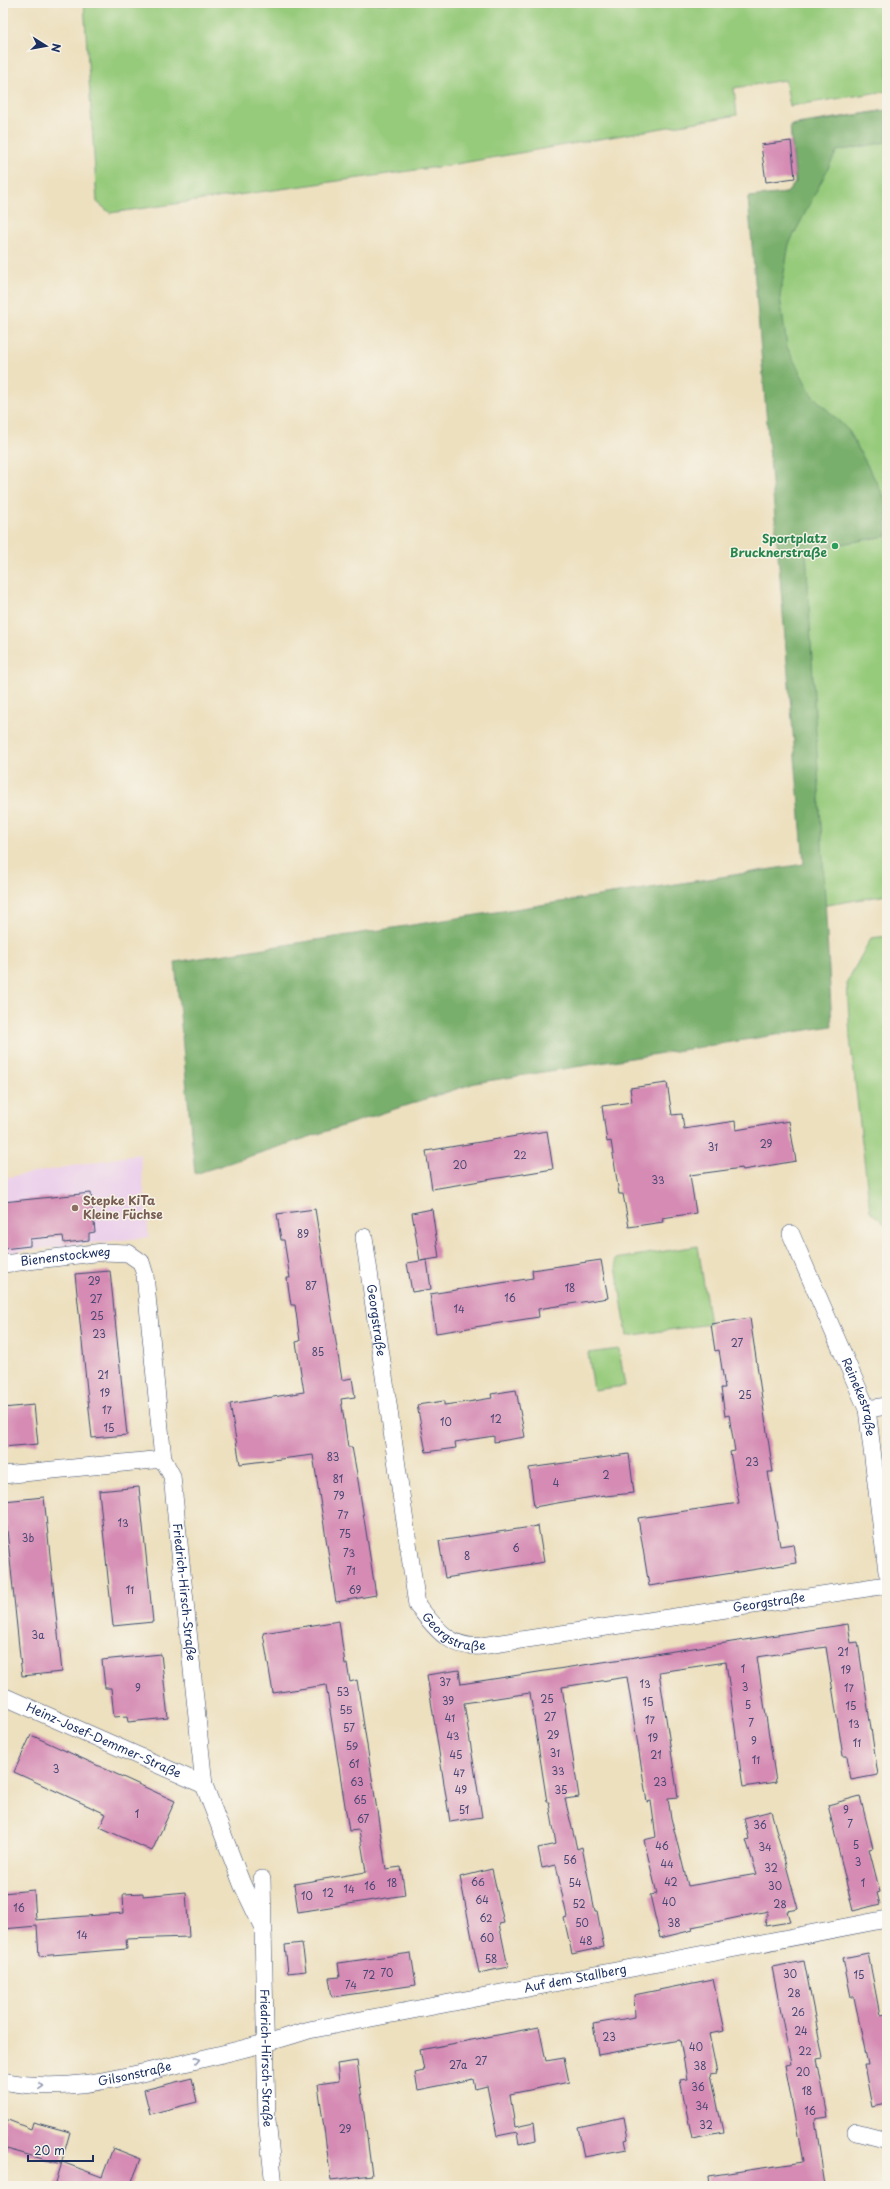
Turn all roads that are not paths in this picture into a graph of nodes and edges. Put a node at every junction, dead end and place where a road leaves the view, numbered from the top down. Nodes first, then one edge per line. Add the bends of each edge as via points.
1 (792, 1234) dead end
2 (364, 1237) dead end
3 (128, 1253) joint
4 (3, 1264) edge
5 (887, 1406) edge
6 (867, 1409) junction
7 (163, 1459) junction
8 (3, 1475) edge
9 (887, 1572) edge
10 (887, 1585) edge
11 (3, 1696) edge
12 (204, 1785) junction
13 (262, 1879) dead end
14 (887, 1919) edge
15 (264, 1930) junction
16 (265, 2044) junction
17 (3, 2081) edge
18 (856, 2132) dead end
19 (887, 2140) edge
20 (274, 2186) edge

1 - 6 street, Reinekestraße
2 - 10 street, Georgstraße via 418,1605 442,1636 469,1648
3 - 4 street, Bienenstockweg via 103,1252
3 - 7 street, Friedrich-Hirsch-Straße via 141,1262 145,1275
5 - 6 street
6 - 9 street, Reinekestraße
7 - 8 street
7 - 12 street, Friedrich-Hirsch-Straße via 172,1476
11 - 12 street, Heinz-Josef-Demmer-Straße
12 - 15 street, Friedrich-Hirsch-Straße via 242,1884
13 - 15 street, Friedrich-Hirsch-Straße
14 - 16 street, Auf dem Stallberg via 309,2030
15 - 16 street, Friedrich-Hirsch-Straße
17 -> 16 street, Gilsonstraße via 49,2086 92,2084
16 - 20 street, Friedrich-Hirsch-Straße via 266,2120
18 - 19 street

